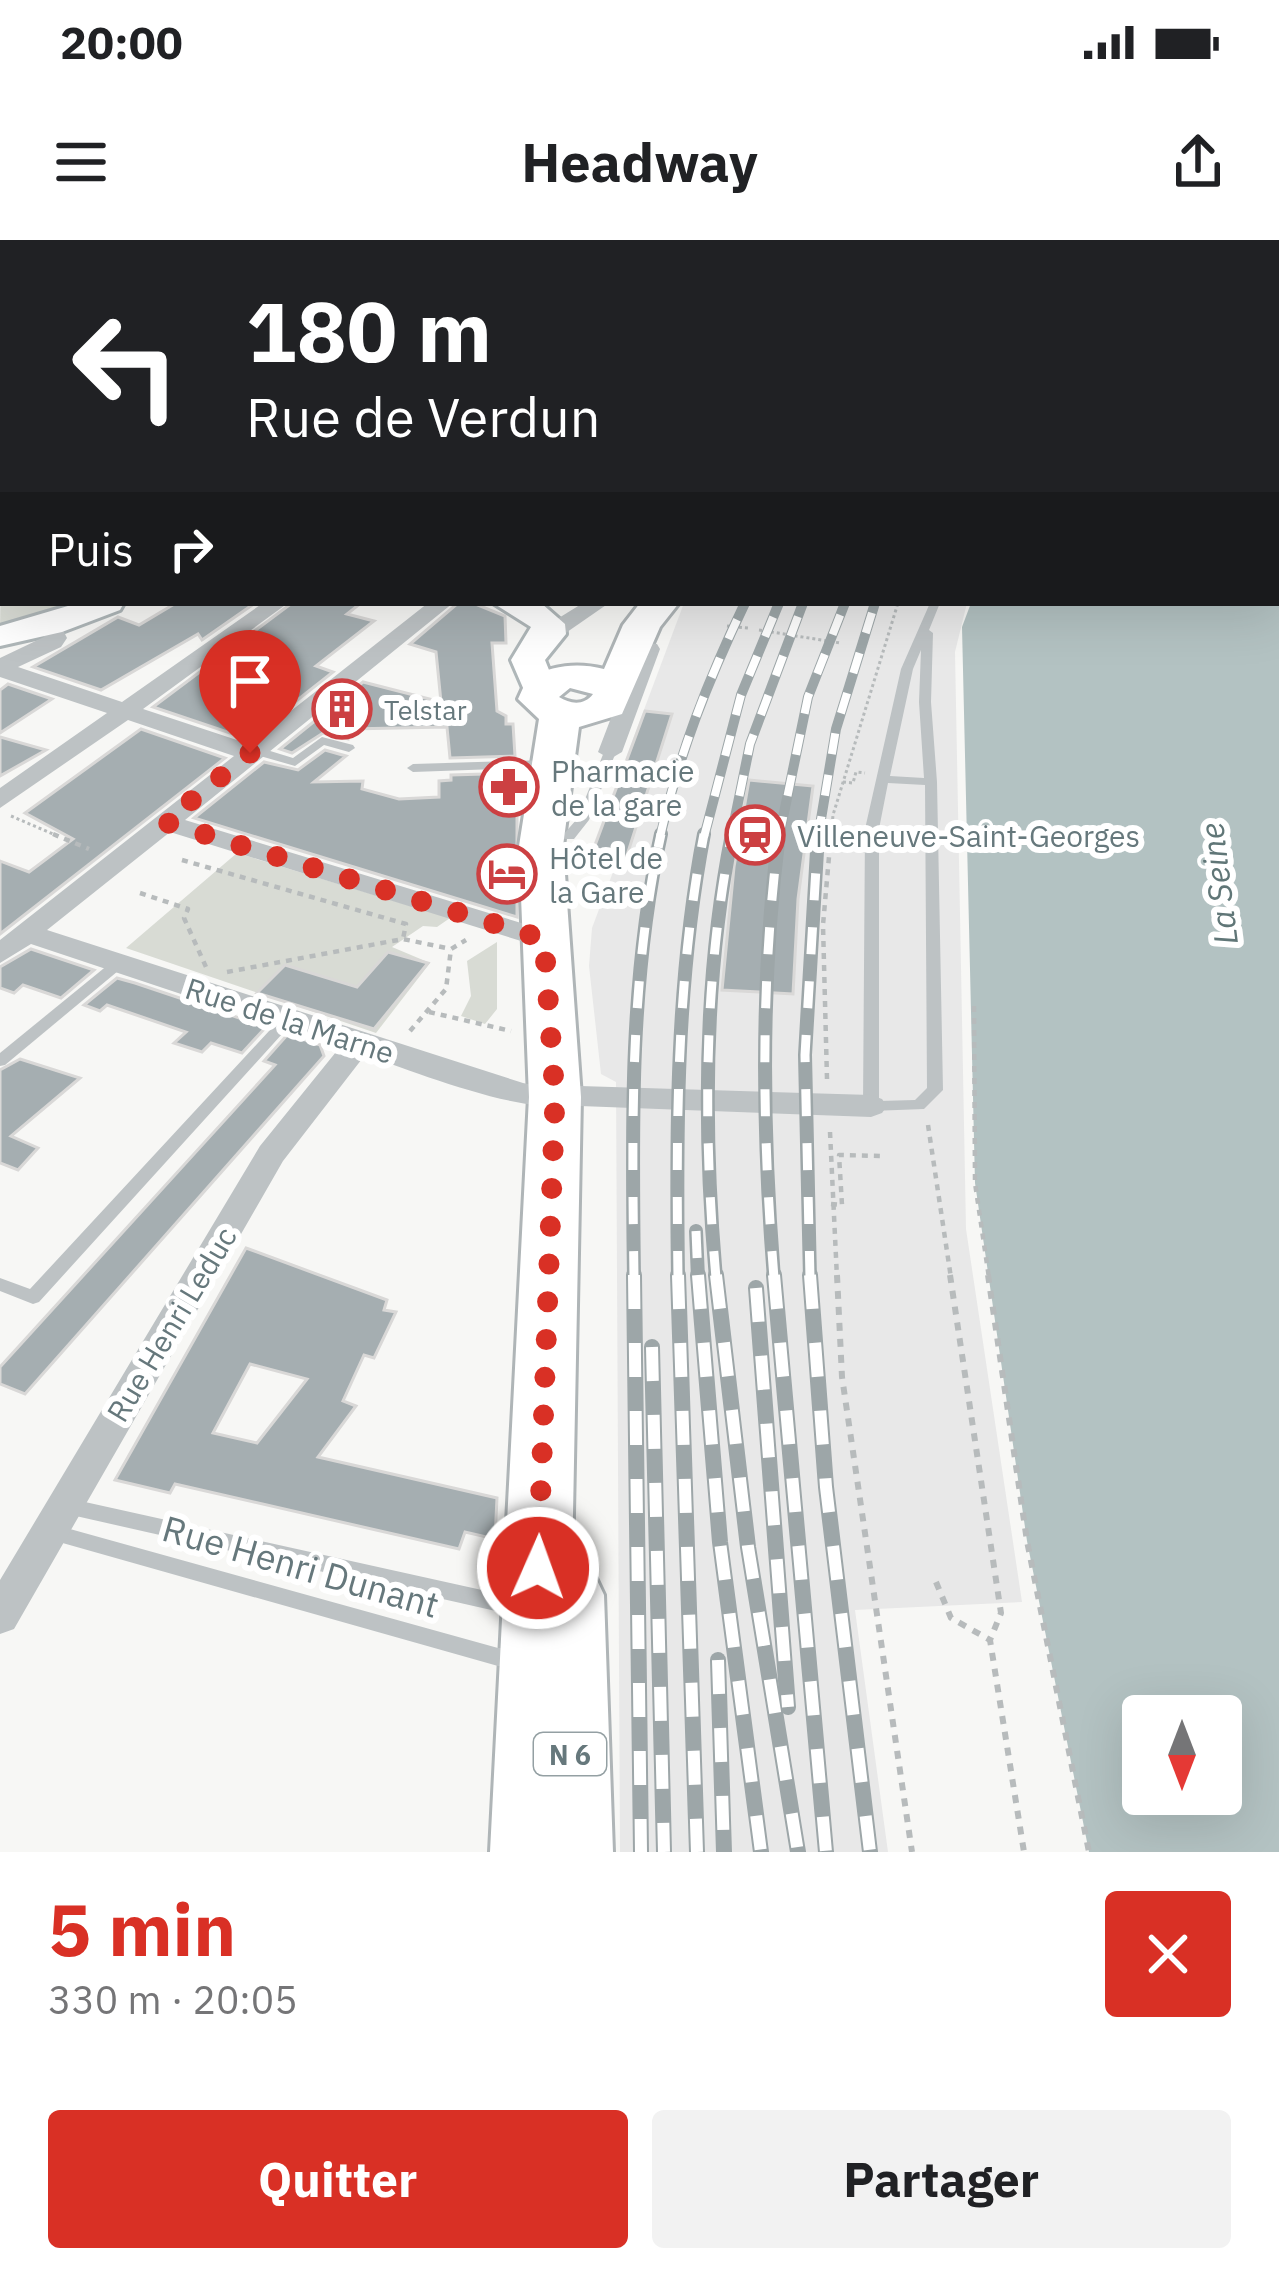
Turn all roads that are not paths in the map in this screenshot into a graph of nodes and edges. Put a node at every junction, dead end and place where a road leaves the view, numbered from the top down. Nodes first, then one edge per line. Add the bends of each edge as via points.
1 (100, 606) edge
2 (274, 606) edge
3 (438, 606) edge
4 (518, 606) edge
5 (597, 606) edge
6 (657, 606) edge
7 (934, 606) edge
8 (928, 623) junction
9 (50, 626) junction
10 (629, 633) edge
11 (0, 636) edge
12 (0, 668) edge
13 (574, 680) junction
14 (124, 710) junction
15 (349, 748) dead end
16 (252, 751) junction
17 (610, 752) joint
18 (550, 764) junction
19 (413, 768) dead end
20 (882, 779) junction
21 (931, 782) junction
22 (0, 800) edge
23 (165, 822) junction
24 (592, 860) junction
25 (27, 933) junction
26 (544, 939) junction
27 (0, 954) edge
28 (119, 964) junction
29 (287, 1019) junction
30 (359, 1043) junction
31 (0, 1061) edge
32 (567, 1097) junction
33 (871, 1106) junction
34 (0, 1285) edge
35 (57, 1518) junction
36 (0, 1616) edge
37 (552, 1636) junction
38 (528, 1852) edge
39 (575, 1852) edge

1 - 9 main road
2 - 14 street
3 - 16 street
4 - 13 main road via 535,612
5 - 13 street
6 - 10 main road, N 6
7 - 8 lane
8 - 20 lane via 907,669
8 - 21 lane
9 - 11 main road
9 - 12 street via 53,642
10 - 13 main road, N 6
12 - 14 street
13 - 17 street, N 6
13 - 18 main road, N 6
13 - 24 main road, N 6 via 573,782
14 - 16 street
14 - 22 street
15 - 16 lane via 322,741 295,762
16 - 23 street
17 - 24 lane, N 6 via 589,808
18 - 19 lane
18 - 26 main road, N 6
20 - 21 lane
20 - 33 lane via 872,829
21 - 33 lane via 934,1090 919,1105
23 - 25 street
23 - 26 street
24 - 32 main road, N 6 via 569,968
25 - 27 street
25 - 28 street, Rue de la Marne
26 - 32 main road, N 6
28 - 29 street, Rue de la Marne
28 - 31 lane
29 - 30 street, Rue de la Marne
29 - 34 lane via 33,1297
30 - 32 street, Rue de la Marne via 522,1093
30 - 35 street, Rue Henri Leduc via 271,1154
32 - 33 street, Rue de la Marne
32 - 37 main road, N 6
35 - 36 street, Rue Henri Leduc
35 - 37 lane, Rue Henri Dunant
35 - 37 lane, Rue Henri Dunant via 498,1657
37 - 38 main road, N 6
37 - 39 main road, N 6

